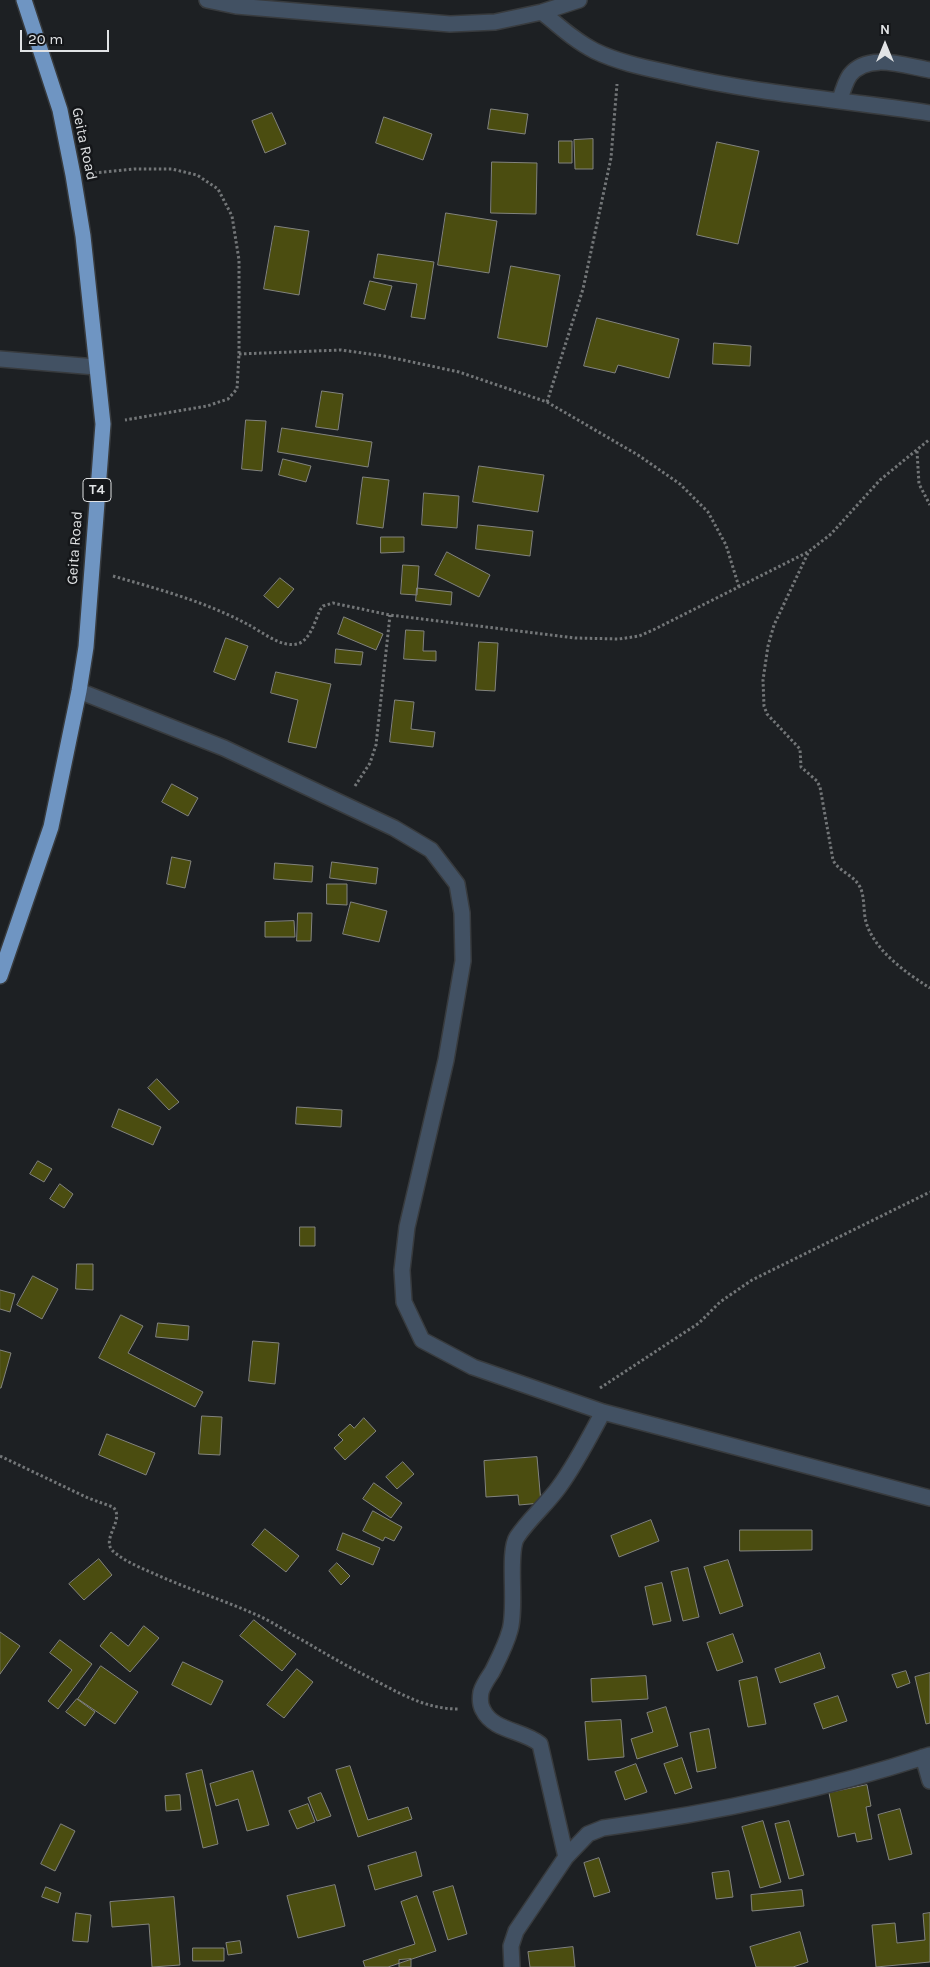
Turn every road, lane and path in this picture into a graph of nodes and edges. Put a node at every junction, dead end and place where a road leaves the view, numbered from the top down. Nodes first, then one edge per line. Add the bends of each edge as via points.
1 (24, 0) edge
2 (207, 0) edge
3 (579, 0) edge
4 (542, 12) junction
5 (618, 61) junction
6 (930, 70) edge
7 (840, 100) junction
8 (930, 113) edge
9 (73, 176) junction
10 (239, 354) junction
11 (0, 360) edge
12 (96, 367) junction
13 (547, 402) junction
14 (102, 424) junction
15 (930, 440) edge
16 (917, 450) junction
17 (930, 505) edge
18 (808, 552) junction
19 (91, 569) junction
20 (739, 587) junction
21 (390, 615) junction
22 (79, 691) junction
23 (344, 803) junction
24 (0, 976) edge
25 (930, 988) edge
26 (930, 1192) edge
27 (576, 1403) junction
28 (603, 1412) junction
29 (0, 1456) edge
30 (930, 1498) edge
31 (481, 1706) junction
32 (926, 1756) edge
33 (930, 1781) edge
34 (566, 1857) junction
35 (512, 1967) edge

1 - 9 highway, Geita Road / T4 via 60,110
2 - 4 street via 236,6 450,24 496,22
3 - 4 street
4 - 5 street via 593,50
5 - 7 street via 730,86
5 - 13 path via 610,158 602,202 583,289
6 - 7 street via 881,62 860,65 848,76
7 - 8 street
9 - 10 path via 135,169 172,169 197,175 218,189 232,216 239,260
9 - 12 highway, Geita Road / T4 via 83,236
10 - 13 path via 341,350 384,356 460,372
10 - 14 path via 237,389 228,399 207,406
11 - 12 street
12 - 14 highway, Geita Road / T4
13 - 20 path via 638,455 680,484 708,512 726,545
14 - 19 highway, Geita Road / T4
15 - 16 path
16 - 17 path via 919,484
16 - 18 path via 880,480 831,534
18 - 20 path
18 - 25 path via 774,625 763,680 764,706 767,714 800,750 801,767 820,787 833,860 861,888 866,922 873,938 888,955
19 - 21 path via 202,605 287,644 298,644 306,639 320,610 327,604
19 - 22 highway, Geita Road / T4 via 86,647
20 - 21 path via 656,629 619,639 576,638
21 - 23 path via 376,744 370,763
22 - 23 street via 224,748
22 - 24 highway, Geita Road / T4 via 51,827
23 - 27 street via 431,850 457,884 462,913 463,961 447,1051 407,1227 402,1270 404,1302 422,1340 473,1367
26 - 27 path via 752,1280 720,1302 699,1324
27 - 28 street
28 - 30 street
28 - 31 street via 558,1488 516,1538 512,1555 514,1600 511,1629 481,1691
29 - 31 path via 113,1507 117,1517 110,1547 135,1565 259,1616 410,1699 445,1709
31 - 34 street via 491,1721 531,1737 540,1744
32 - 33 street
32 - 34 street via 862,1777 744,1804 603,1828 588,1834
34 - 35 street via 516,1931 511,1946

